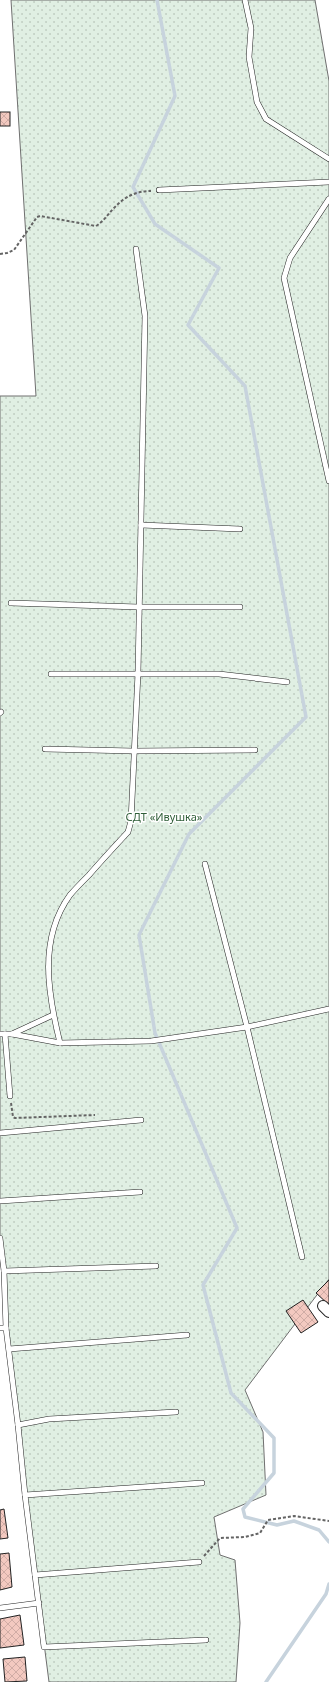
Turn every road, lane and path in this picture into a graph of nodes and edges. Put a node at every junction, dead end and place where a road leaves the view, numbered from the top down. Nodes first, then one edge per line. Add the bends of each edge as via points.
1 (245, 0) edge
2 (329, 159) edge
3 (329, 182) edge
4 (159, 190) dead end
5 (141, 191) dead end
6 (329, 199) edge
7 (136, 250) dead end
8 (0, 254) edge
9 (329, 481) edge
10 (141, 525) junction
11 (240, 529) dead end
12 (11, 603) dead end
13 (139, 607) junction
14 (240, 607) dead end
15 (138, 673) junction
16 (51, 674) dead end
17 (286, 682) dead end
18 (45, 749) dead end
19 (255, 750) dead end
20 (134, 751) junction
21 (205, 864) dead end
22 (329, 1009) edge
23 (53, 1015) junction
24 (247, 1028) junction
25 (2, 1034) edge
26 (12, 1034) junction
27 (60, 1043) junction
28 (10, 1096) joint
29 (96, 1115) dead end
30 (141, 1120) dead end
31 (0, 1133) edge
32 (140, 1192) dead end
33 (0, 1201) edge
34 (0, 1238) edge
35 (302, 1257) dead end
36 (156, 1266) dead end
37 (4, 1271) junction
38 (0, 1328) edge
39 (6, 1328) junction
40 (187, 1335) dead end
41 (9, 1349) junction
42 (176, 1412) dead end
43 (18, 1425) junction
44 (202, 1483) dead end
45 (25, 1495) junction
46 (329, 1521) edge
47 (199, 1562) joint
48 (35, 1575) junction
49 (39, 1602) junction
50 (0, 1608) edge
51 (206, 1640) dead end

1 - 2 lane via 251,28 249,57 257,102 266,119
3 - 4 lane
5 - 8 path via 115,206 96,226 37,217 14,250
6 - 9 lane via 290,258 284,278
7 - 10 lane via 145,316
10 - 11 lane
10 - 13 lane
12 - 13 lane
13 - 14 lane
13 - 15 lane
15 - 16 lane
15 - 17 lane via 219,674
15 - 20 lane
18 - 20 lane
19 - 20 lane
20 - 23 lane via 131,821 128,832 70,895 59,914 52,935 48,970
21 - 24 lane
22 - 24 lane
23 - 26 lane
23 - 27 lane
24 - 27 lane via 151,1041
24 - 35 lane
25 - 26 lane
25 - 28 lane
26 - 27 lane
28 - 29 path via 15,1118
30 - 31 lane
32 - 33 lane
34 - 37 lane
36 - 37 lane
37 - 39 lane
38 - 39 lane
39 - 41 lane
40 - 41 lane
41 - 43 lane
42 - 43 lane via 49,1419
43 - 45 lane
44 - 45 lane
45 - 48 lane
46 - 47 path via 294,1516 268,1520 260,1533 245,1537 220,1538
47 - 48 lane
48 - 49 lane
49 - 50 lane
49 - 51 lane via 44,1647

